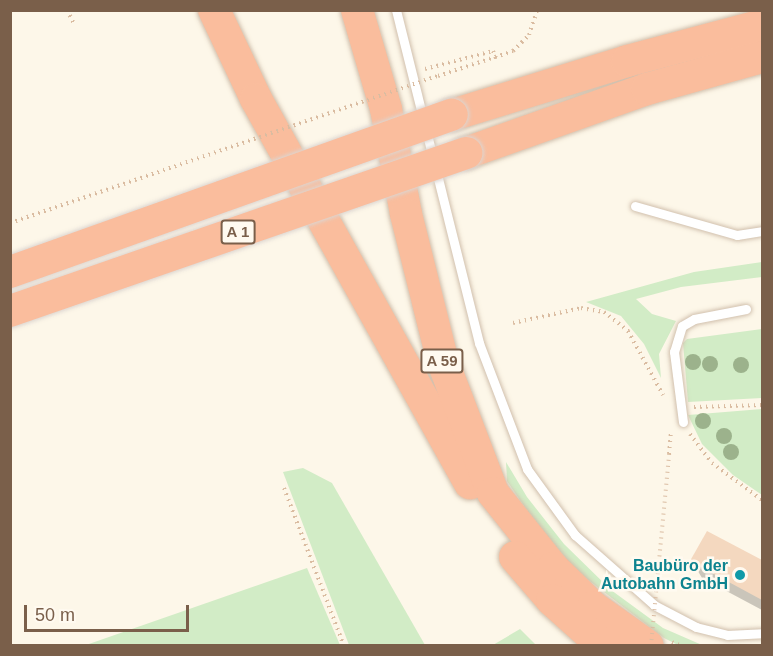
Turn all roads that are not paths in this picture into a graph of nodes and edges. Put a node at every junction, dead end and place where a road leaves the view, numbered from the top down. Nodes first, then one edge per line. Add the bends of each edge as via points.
1 (214, 10) edge
2 (339, 10) edge
3 (357, 10) edge
4 (396, 10) edge
5 (762, 25) edge
6 (762, 57) edge
7 (636, 206) dead end
8 (762, 231) edge
9 (10, 272) edge
10 (746, 309) dead end
11 (10, 310) edge
12 (683, 422) road end
13 (478, 498) junction
14 (762, 633) edge
15 (603, 645) edge
16 (649, 645) edge

1 - 13 highway via 256,99
2 - 13 highway, A 59 via 428,358
3 - 16 highway, A 59 via 386,109 406,214 443,362 493,493 553,568 593,607
4 - 14 lane via 479,343 527,470 575,535 654,605 696,627 727,635
5 - 9 highway, A 1, bridge via 627,61 452,115
6 - 11 highway, A 1, bridge via 647,89
7 - 8 lane via 737,235
10 - 12 lane via 694,319 682,326 674,352
13 - 15 highway, A 59 via 521,565 552,600

